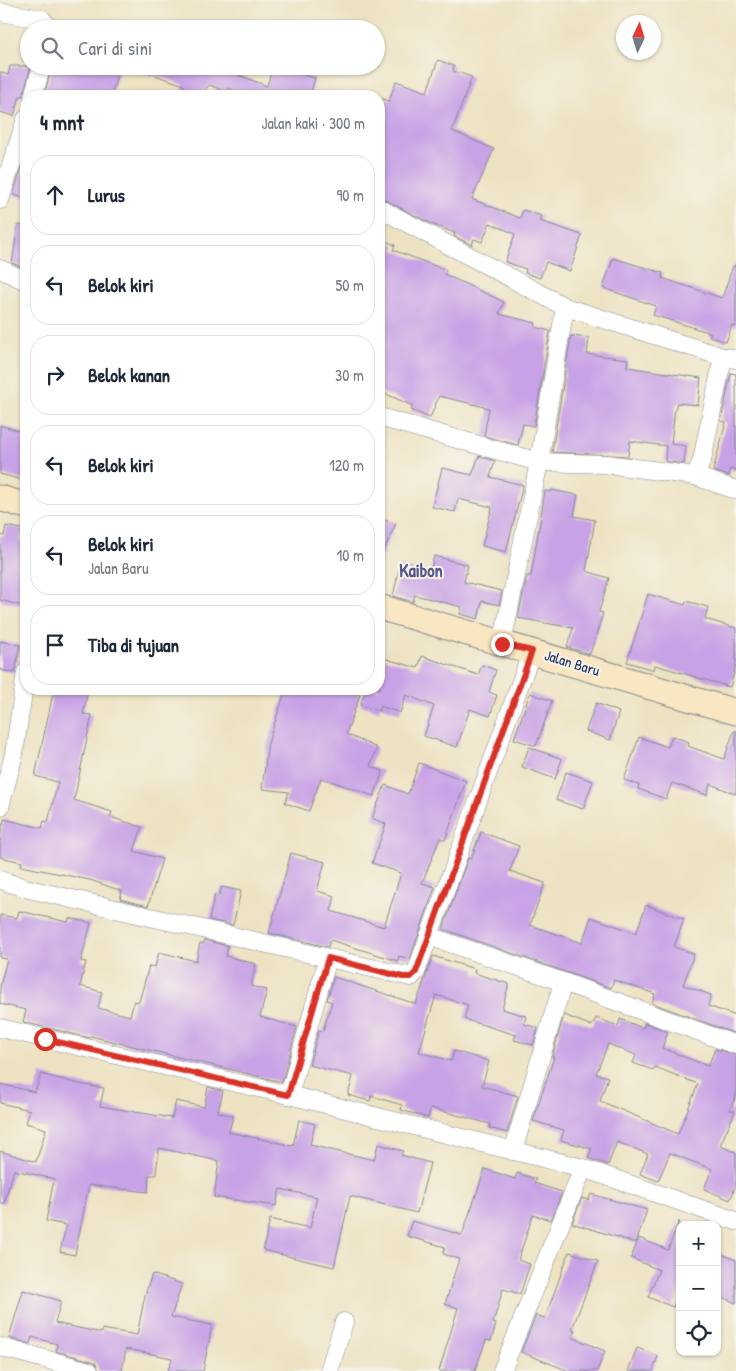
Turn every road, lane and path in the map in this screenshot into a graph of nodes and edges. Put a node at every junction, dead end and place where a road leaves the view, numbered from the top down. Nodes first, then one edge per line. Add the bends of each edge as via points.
1 (0, 12) edge
2 (43, 20) edge
3 (39, 75) edge
4 (35, 90) edge
5 (20, 144) edge
6 (1, 198) edge
7 (385, 211) edge
8 (0, 269) edge
9 (20, 278) edge
10 (565, 307) junction
11 (729, 358) edge
12 (385, 419) edge
13 (539, 462) junction
14 (695, 476) junction
15 (736, 490) edge
16 (0, 498) edge
17 (20, 504) edge
18 (385, 609) edge
19 (502, 644) junction
20 (532, 651) junction
21 (23, 695) edge
22 (736, 712) edge
23 (0, 807) edge
24 (0, 880) edge
25 (429, 936) junction
26 (328, 958) junction
27 (563, 982) junction
28 (0, 1028) edge
29 (736, 1045) edge
30 (288, 1095) junction
31 (513, 1151) junction
32 (583, 1168) junction
33 (736, 1220) edge
34 (344, 1322) dead end
35 (0, 1347) edge
36 (89, 1371) edge
37 (329, 1371) edge
38 (502, 1371) edge

1 - 2 street
3 - 4 street
5 - 6 street
7 - 10 street
8 - 9 street
10 - 11 street
10 - 13 street
11 - 14 street
12 - 13 street
13 - 14 street via 607,464
13 - 19 street
14 - 15 street
16 - 17 street
18 - 19 street, Jalan Baru
19 - 20 street, Jalan Baru
20 - 22 street, Jalan Baru
20 - 25 street
21 - 23 street via 14,754
24 - 26 street
25 - 26 street via 416,972 411,977
25 - 27 street
26 - 30 street
27 - 29 street
27 - 31 street
28 - 30 street
30 - 31 street
31 - 32 street
32 - 33 street
32 - 38 street
34 - 37 street
35 - 36 street

